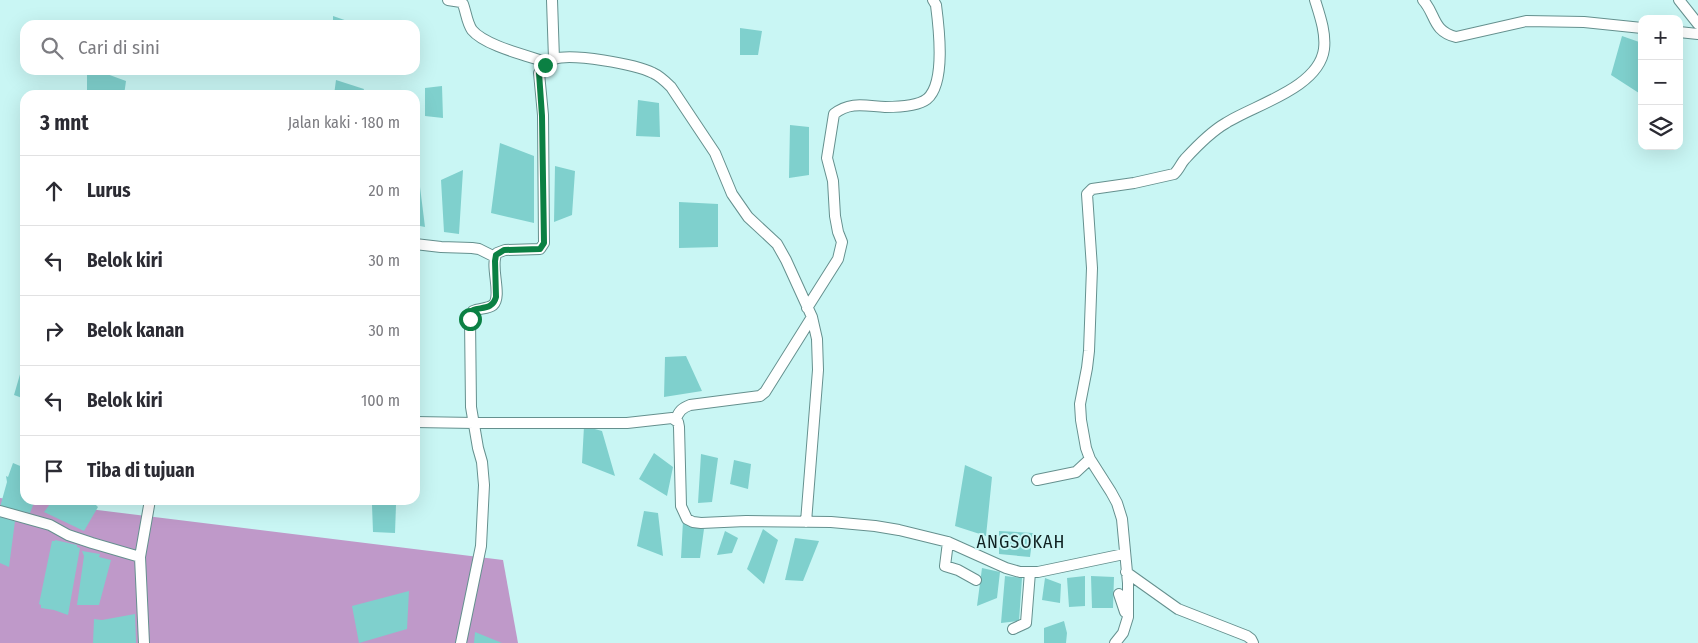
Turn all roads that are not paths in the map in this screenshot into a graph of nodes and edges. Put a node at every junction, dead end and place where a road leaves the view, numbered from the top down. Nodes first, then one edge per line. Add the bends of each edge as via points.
1 (448, 0) edge
2 (552, 0) edge
3 (933, 0) edge
4 (1315, 0) edge
5 (1423, 0) edge
6 (1679, 0) edge
7 (1698, 24) edge
8 (1638, 28) edge
9 (1683, 32) edge
10 (1698, 34) edge
11 (551, 61) junction
12 (420, 245) edge
13 (495, 257) junction
14 (810, 312) junction
15 (676, 420) junction
16 (420, 422) edge
17 (474, 423) junction
18 (1090, 459) junction
19 (1037, 480) dead end
20 (149, 505) edge
21 (0, 511) edge
22 (806, 522) junction
23 (948, 542) junction
24 (1124, 554) junction
25 (140, 557) junction
26 (1030, 572) junction
27 (1126, 572) junction
28 (976, 580) dead end
29 (1119, 594) dead end
30 (1128, 617) junction
31 (1013, 629) dead end
32 (144, 643) edge
33 (461, 643) edge
34 (1115, 643) edge
35 (1253, 643) edge

1 - 11 street via 463,4 472,30 485,40 519,54
2 - 11 street
3 - 14 street via 940,46 936,85 927,99 908,106 847,106 834,114 827,158 842,242 838,259
4 - 18 street via 1323,28 1324,49 1319,64 1308,78 1218,128 1174,174 1092,189 1088,194 1092,268 1089,351 1080,404 1082,433
5 - 8 street via 1436,24 1446,35 1456,37 1526,21
6 - 7 street
9 - 10 street
11 - 13 street via 539,73 544,243 540,249 504,250
11 - 14 street via 568,56 629,66 651,72 666,82 715,153 732,194 748,217 777,244
12 - 13 street via 479,249
13 - 17 street via 495,303 473,310 470,319 470,392
14 - 15 street via 760,396 690,406 683,408
14 - 22 street via 817,339 818,370
15 - 17 street
15 - 22 street via 679,427 681,506 687,519 701,524
16 - 17 street
17 - 33 street via 483,473 481,546
18 - 19 street via 1076,472
18 - 24 street via 1117,503 1122,519
20 - 25 street
21 - 25 street
22 - 23 street via 875,526
23 - 26 street via 1006,568
23 - 28 street via 945,566
24 - 26 street
24 - 27 street
25 - 32 street
26 - 31 street via 1026,623
27 - 30 street
27 - 35 street via 1178,609 1247,636
29 - 30 street
30 - 34 street

